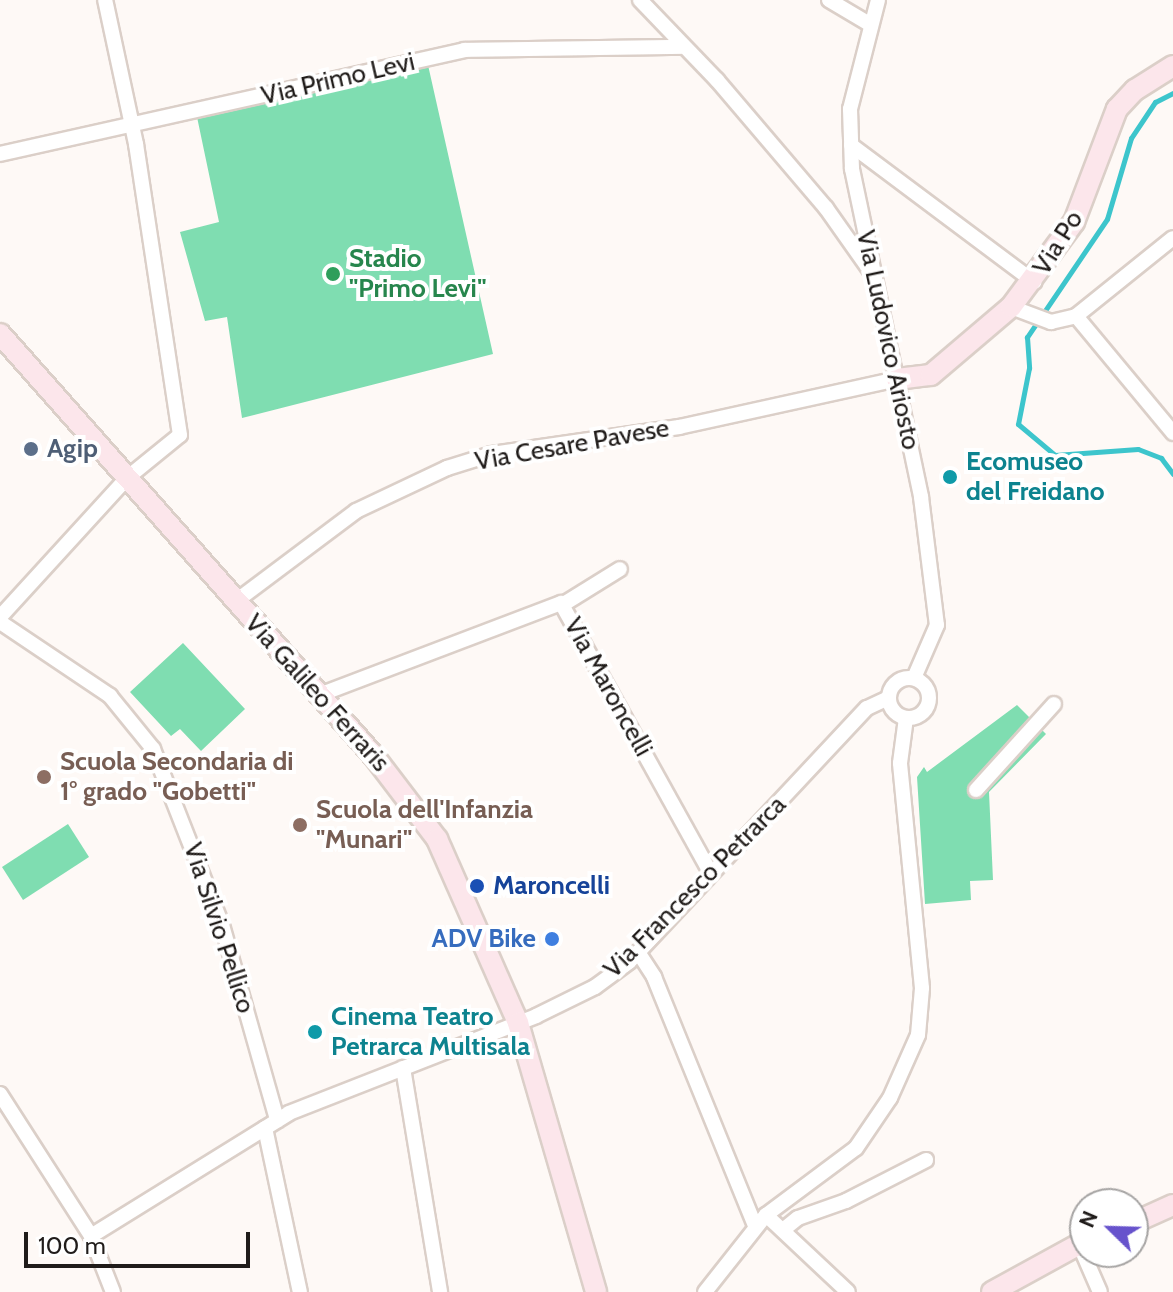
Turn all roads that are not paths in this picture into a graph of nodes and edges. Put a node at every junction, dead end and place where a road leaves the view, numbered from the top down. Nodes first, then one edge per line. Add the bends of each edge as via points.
1 (105, 0) edge
2 (640, 0) edge
3 (829, 0) edge
4 (878, 0) edge
5 (871, 25) junction
6 (681, 47) junction
7 (1173, 66) edge
8 (132, 126) junction
9 (851, 145) junction
10 (0, 154) edge
11 (1173, 238) edge
12 (874, 276) junction
13 (1034, 282) junction
14 (1011, 307) junction
15 (1076, 316) junction
16 (0, 334) edge
17 (897, 379) junction
18 (1173, 433) edge
19 (127, 478) junction
20 (620, 569) dead end
21 (235, 602) junction
22 (562, 605) junction
23 (0, 619) edge
24 (914, 678) junction
25 (319, 695) junction
26 (888, 698) junction
27 (1054, 704) dead end
28 (906, 718) junction
29 (976, 790) dead end
30 (710, 872) junction
31 (638, 952) junction
32 (518, 1023) junction
33 (403, 1068) junction
34 (0, 1094) edge
35 (271, 1124) junction
36 (926, 1160) dead end
37 (1171, 1210) edge
38 (766, 1215) junction
39 (1149, 1218) edge
40 (755, 1226) junction
41 (783, 1230) junction
42 (91, 1236) junction
43 (1069, 1250) edge
44 (1091, 1268) edge
45 (113, 1292) edge
46 (300, 1292) edge
47 (440, 1292) edge
48 (596, 1292) edge
49 (705, 1292) edge
50 (848, 1292) edge
51 (992, 1292) edge
52 (1100, 1292) edge

1 - 8 street
2 - 6 street
3 - 5 street
4 - 5 street, Via Ludovico Ariosto
5 - 9 street, Via Ludovico Ariosto via 850,109
6 - 8 street, Via Primo Levi via 464,50
6 - 12 street via 699,60 826,208
7 - 13 main road, Via Po via 1146,81 1117,109 1074,222
8 - 10 street, Via Primo Levi
8 - 19 street via 180,435
9 - 12 street, Via Ludovico Ariosto
9 - 13 street
11 - 15 street
12 - 17 street, Via Ludovico Ariosto
13 - 14 main road, Via Po
14 - 15 street via 1039,319
14 - 17 main road, Via Po via 931,375
15 - 18 street
16 - 19 main road, Via Galileo Ferraris
17 - 21 street, Via Cesare Pavese via 679,427 492,454 447,468 356,511
17 - 24 street, Via Ludovico Ariosto via 921,497 937,625
19 - 21 main road, Via Galileo Ferraris
19 - 23 street
20 - 22 street
21 - 25 main road, Via Galileo Ferraris
22 - 25 street, Via Maroncelli
22 - 30 street, Via Maroncelli
23 - 35 street, Via Silvio Pellico via 110,696 153,749 231,952
24 - 26 street, Via Ludovico Ariosto via 894,684
24 - 28 street via 926,687 929,701 920,714
25 - 32 main road, Via Galileo Ferraris via 400,786 437,839
26 - 28 street via 893,711
26 - 30 street, Via Francesco Petrarca via 867,708
27 - 29 street
28 - 38 street via 900,776 922,988 918,1035 890,1098 856,1148
30 - 31 street, Via Francesco Petrarca
31 - 32 street, Via Francesco Petrarca via 595,987
31 - 40 street via 654,977
32 - 33 street, Via Francesco Petrarca
32 - 48 main road, Via Galileo Ferraris
33 - 35 street, Via Francesco Petrarca
33 - 47 street
34 - 42 street
35 - 42 street, Via Francesco Petrarca
35 - 46 street, Via Silvio Pellico
36 - 41 street via 846,1201 798,1218
37 - 39 main road
38 - 40 street
38 - 41 street
40 - 49 street
41 - 50 street
42 - 45 street
43 - 51 main road
44 - 52 street

